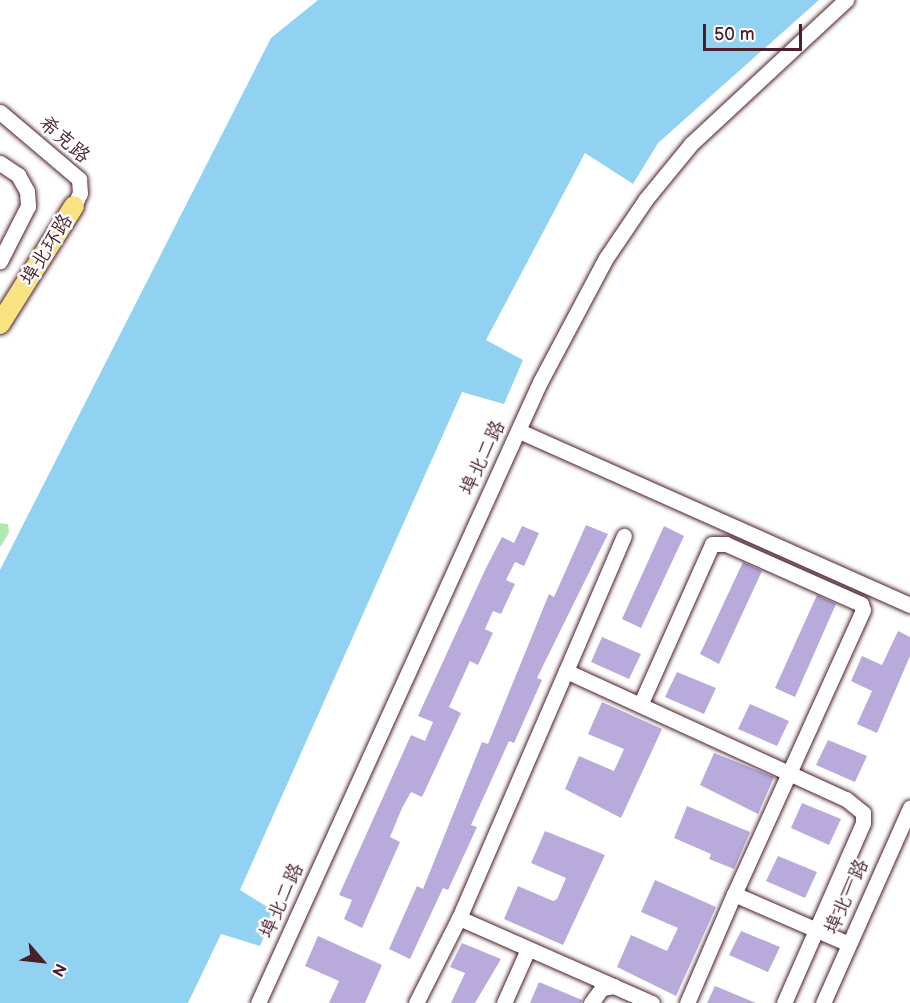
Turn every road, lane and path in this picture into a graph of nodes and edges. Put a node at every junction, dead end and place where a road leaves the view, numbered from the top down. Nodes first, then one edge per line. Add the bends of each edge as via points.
1 (846, 0) edge
2 (2, 117) edge
3 (0, 162) edge
4 (74, 206) joint
5 (0, 261) edge
6 (0, 324) edge
7 (519, 431) junction
8 (624, 536) dead end
9 (910, 605) edge
10 (566, 670) junction
11 (641, 703) junction
12 (790, 772) junction
13 (910, 808) edge
14 (734, 894) junction
15 (459, 918) junction
16 (816, 930) junction
17 (849, 945) junction
18 (528, 949) junction
19 (614, 986) junction
20 (258, 1003) edge
21 (417, 1003) edge
22 (504, 1003) edge
23 (591, 1003) edge
24 (652, 1003) edge
25 (687, 1003) edge
26 (784, 1003) edge
27 (823, 1003) edge

1 - 7 street, 埠北二路 via 718,116 646,199 585,294
2 - 4 street, 希克路 via 79,179 80,194
3 - 5 street via 18,175 27,191 28,206
4 - 6 main road, 埠北环路
7 - 9 street
7 - 20 street, 埠北二路
8 - 10 street
10 - 11 street
10 - 15 street
11 - 12 street
11 - 12 street via 712,544 726,544 857,600 864,610
12 - 14 street
12 - 16 street via 857,805 863,813 863,823
13 - 17 street, 埠北一路
14 - 16 street
14 - 25 street
15 - 18 street
15 - 21 street
16 - 17 street
16 - 26 street
17 - 27 street, 埠北一路
18 - 19 street
18 - 22 street
19 - 23 street via 602,988
19 - 24 street

